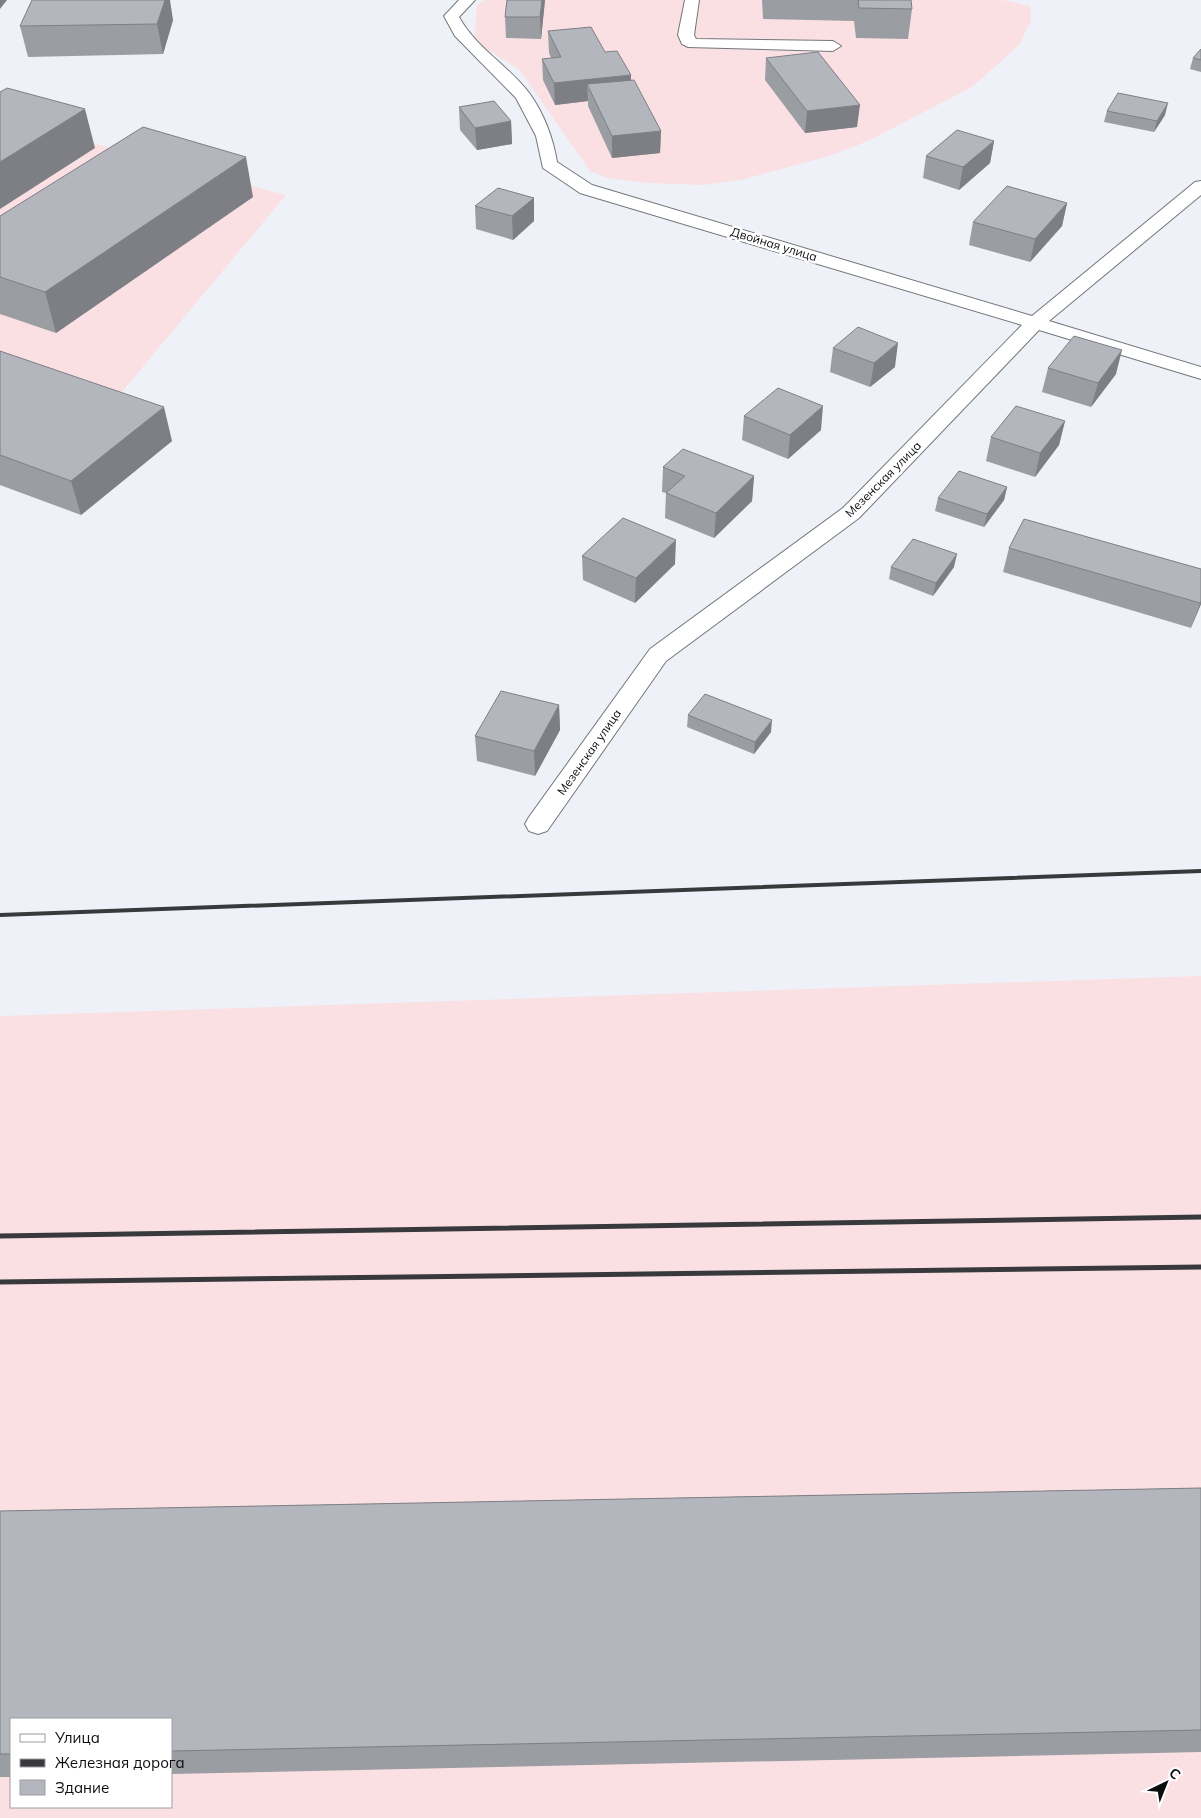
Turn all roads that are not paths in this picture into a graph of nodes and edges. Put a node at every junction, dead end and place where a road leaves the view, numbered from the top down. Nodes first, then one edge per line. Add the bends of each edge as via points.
1 (468, 0) edge
2 (692, 0) edge
3 (833, 46) dead end
4 (1201, 186) edge
5 (1035, 322) junction
6 (1201, 373) edge
7 (538, 824) dead end

1 - 5 street, Двойная улица via 451,16 460,33 523,96 544,136 549,164 586,190
2 - 3 street via 686,35 687,41 693,44
4 - 5 street, Мезенская улица
5 - 6 street, Двойная улица
5 - 7 street, Мезенская улица via 851,513 658,655

